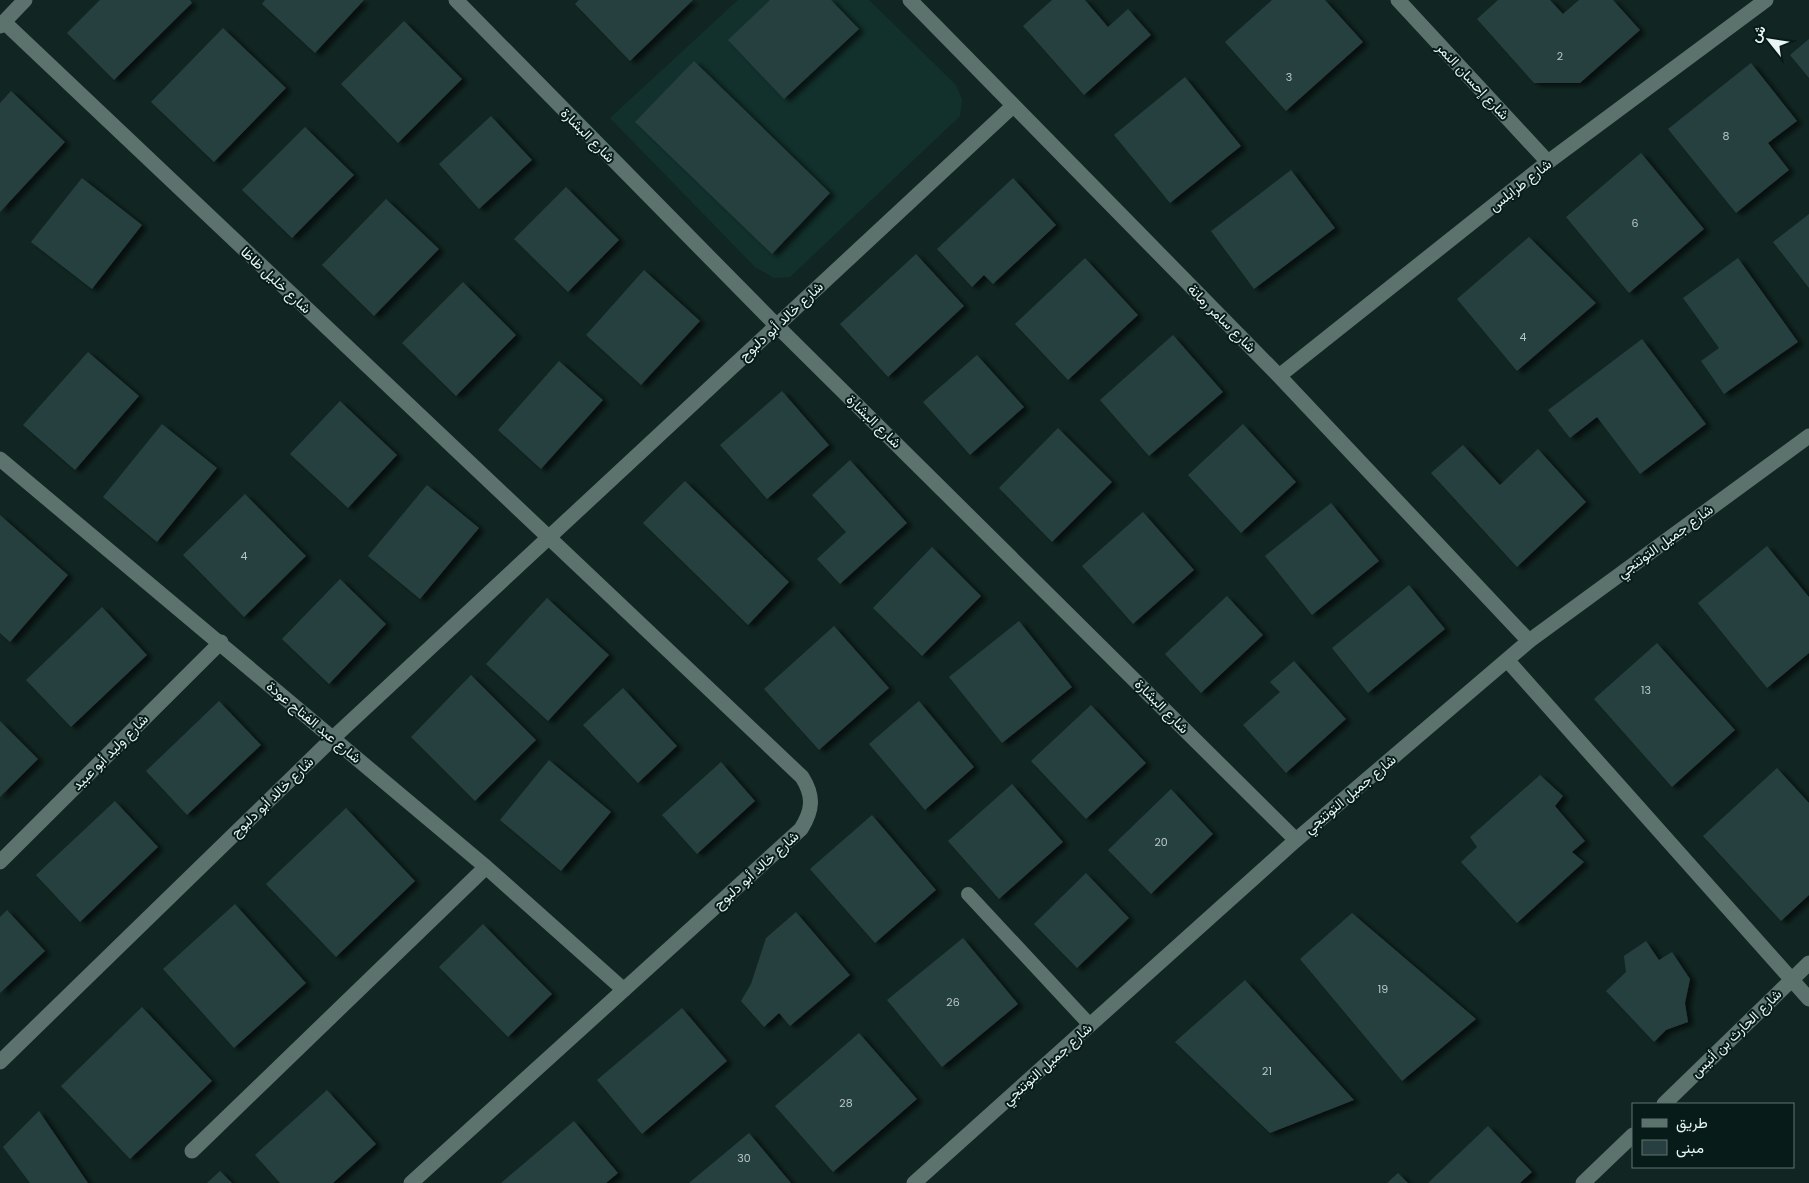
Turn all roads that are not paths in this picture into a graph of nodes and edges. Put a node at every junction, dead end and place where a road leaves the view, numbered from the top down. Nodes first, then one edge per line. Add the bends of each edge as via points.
1 (25, 0) edge
2 (456, 0) edge
3 (910, 0) edge
4 (1398, 0) edge
5 (1766, 0) edge
6 (2, 24) edge
7 (1013, 106) junction
8 (1548, 162) junction
9 (776, 325) junction
10 (1279, 376) junction
11 (1809, 436) edge
12 (1, 461) edge
13 (548, 537) junction
14 (1529, 641) junction
15 (221, 642) junction
16 (1508, 661) junction
17 (332, 738) junction
18 (1296, 840) junction
19 (0, 862) edge
20 (486, 867) junction
21 (968, 894) dead end
22 (1809, 963) edge
23 (1790, 980) junction
24 (624, 990) junction
25 (1809, 999) edge
26 (1090, 1025) junction
27 (0, 1062) edge
28 (1665, 1103) edge
29 (1632, 1136) edge
30 (192, 1151) dead end
31 (411, 1183) edge
32 (914, 1183) edge
33 (1584, 1183) edge

1 - 6 street
2 - 9 street, شارع البشارة
3 - 7 street, شارع سامر رمانة
4 - 8 street, شارع إحسان النمر
5 - 8 street, شارع طرابلس
6 - 13 street, شارع خليل ظاظا
7 - 9 street, شارع خالد أبو دلبوح
7 - 10 street, شارع سامر رمانة
8 - 10 street, شارع طرابلس
9 - 13 street, شارع خالد أبو دلبوح
9 - 18 street, شارع البشارة
10 - 14 street, شارع سامر رمانة
11 - 14 street, شارع جميل التوتنجي
12 - 15 street, شارع عبد الفتاح عودة
13 - 17 street, شارع خالد أبو دلبوح
13 - 24 street, شارع خالد أبو دلبوح via 802,777 812,801 811,811 801,829
14 - 16 street, شارع جميل التوتنجي
15 - 17 street, شارع عبد الفتاح عودة
15 - 19 street, شارع وليد أبو عبيد
16 - 18 street, شارع جميل التوتنجي
16 - 23 street
17 - 20 street, شارع عبد الفتاح عودة
17 - 27 street, شارع خالد أبو دلبوح
18 - 26 street, شارع جميل التوتنجي
20 - 24 street, شارع عبد الفتاح عودة
20 - 30 street
21 - 26 lane
22 - 23 street, شارع الحارث بن أنيس
23 - 25 street
23 - 28 street, شارع الحارث بن أنيس
24 - 31 street, شارع خالد أبو دلبوح
26 - 32 street, شارع جميل التوتنجي
29 - 33 street

